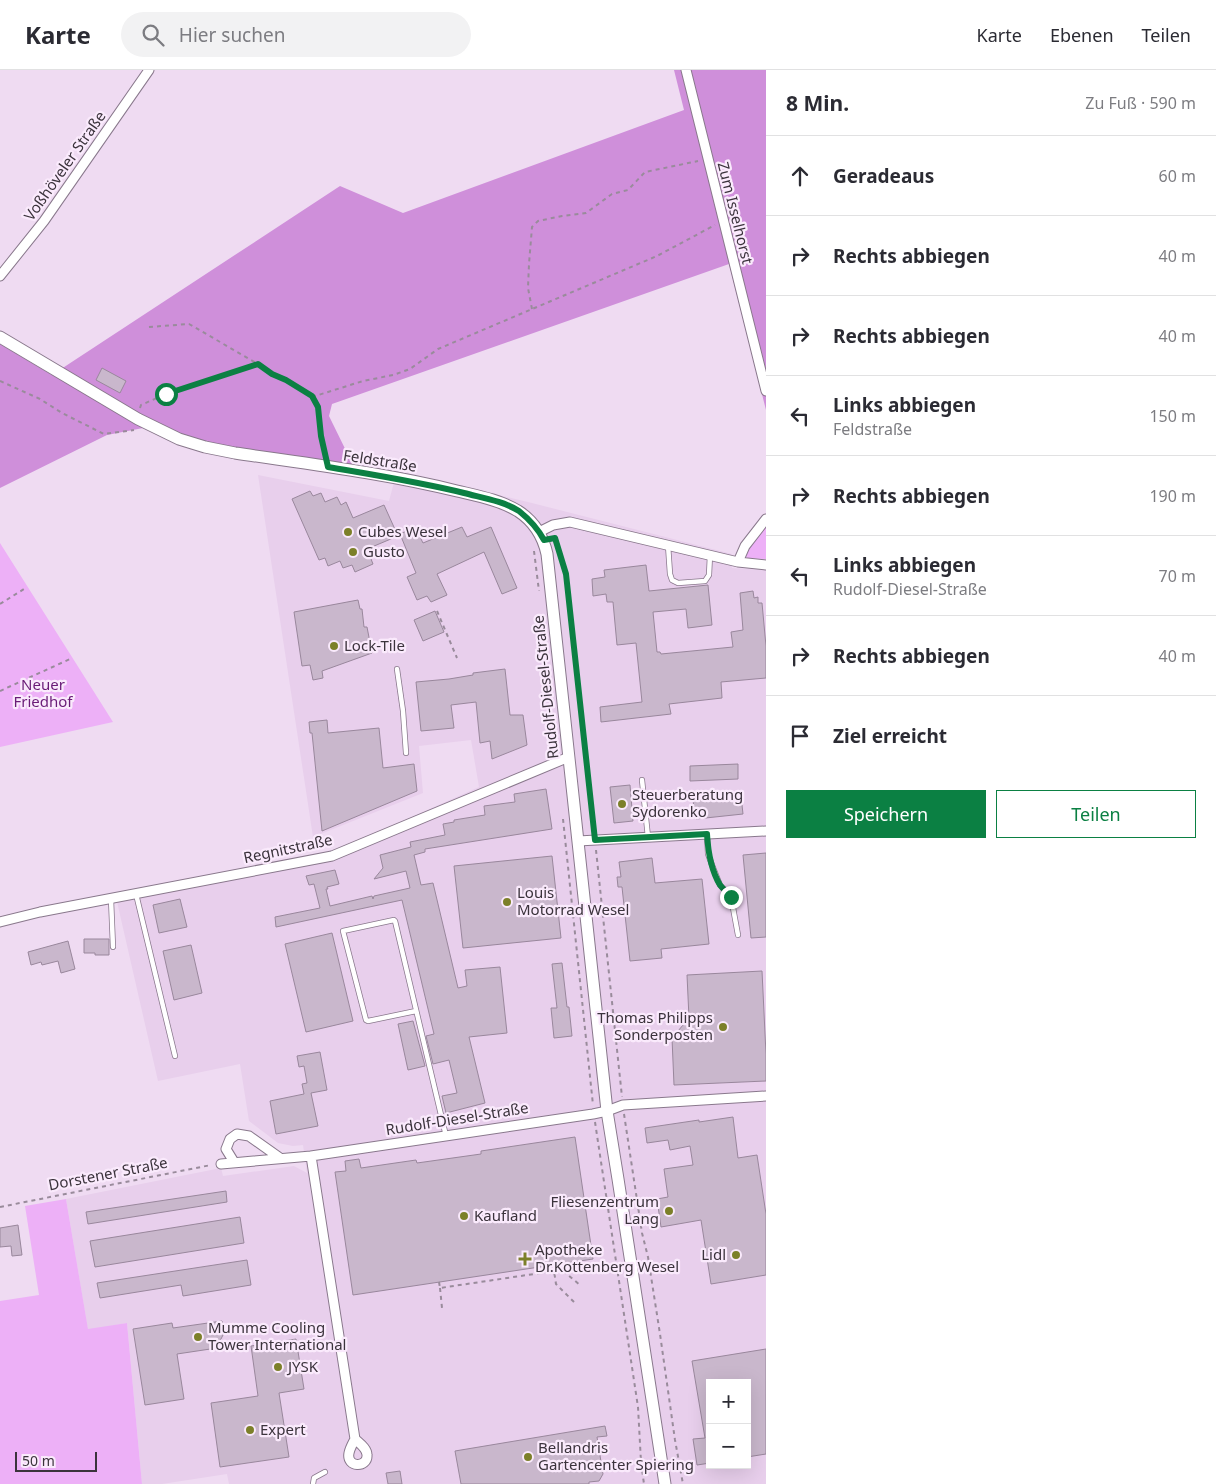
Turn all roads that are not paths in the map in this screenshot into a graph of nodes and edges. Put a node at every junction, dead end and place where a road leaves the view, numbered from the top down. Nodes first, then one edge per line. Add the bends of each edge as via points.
1 (149, 70) edge
2 (686, 70) edge
3 (0, 276) edge
4 (0, 337) edge
5 (766, 391) edge
6 (766, 519) edge
7 (542, 536) junction
8 (668, 545) junction
9 (710, 555) junction
10 (738, 562) junction
11 (766, 565) edge
12 (397, 669) dead end
13 (406, 753) dead end
14 (568, 757) junction
15 (642, 780) dead end
16 (766, 831) edge
17 (707, 834) junction
18 (648, 837) junction
19 (578, 841) junction
20 (136, 894) junction
21 (111, 899) junction
22 (0, 922) edge
23 (738, 935) dead end
24 (114, 947) dead end
25 (416, 1011) junction
26 (175, 1056) dead end
27 (766, 1096) edge
28 (606, 1111) junction
29 (446, 1136) junction
30 (311, 1156) junction
31 (280, 1158) junction
32 (234, 1162) junction
33 (221, 1164) road end
34 (355, 1438) dead end
35 (325, 1472) dead end
36 (313, 1484) edge
37 (664, 1484) edge

1 - 3 street, Voßhöveler Straße via 44,222
2 - 5 street, Zum Isselhorst
4 - 7 street, Feldstraße via 136,425 205,447 426,484 506,504 520,512
6 - 10 street via 745,546
7 - 8 street via 553,525 570,522
7 - 14 street, Rudolf-Diesel-Straße via 547,554
8 - 9 street
8 - 9 lane via 670,574 678,583 705,581 709,576
9 - 10 street
10 - 11 street
12 - 13 lane
14 - 19 street, Rudolf-Diesel-Straße
14 - 20 street, Regnitstraße via 332,856
15 - 18 lane
16 - 17 street
17 - 18 street
17 - 23 lane via 708,854 720,885 731,897
18 - 19 street
19 - 28 street, Rudolf-Diesel-Straße
20 - 21 street, Regnitstraße
20 - 26 lane
21 - 22 street, Regnitstraße
21 - 24 lane
25 - 25 lane via 395,921 343,931 366,1020
25 - 29 lane
27 - 28 street, Rudolf-Diesel-Straße via 623,1106
28 - 29 street, Rudolf-Diesel-Straße
28 - 37 street, Rudolf-Diesel-Straße
29 - 30 street, Rudolf-Diesel-Straße
30 - 31 street, Rudolf-Diesel-Straße
30 - 34 street
31 - 32 street, Rudolf-Diesel-Straße
31 - 32 street via 249,1136 237,1134 230,1139 226,1149
32 - 33 street, Rudolf-Diesel-Straße
35 - 36 lane via 314,1478

